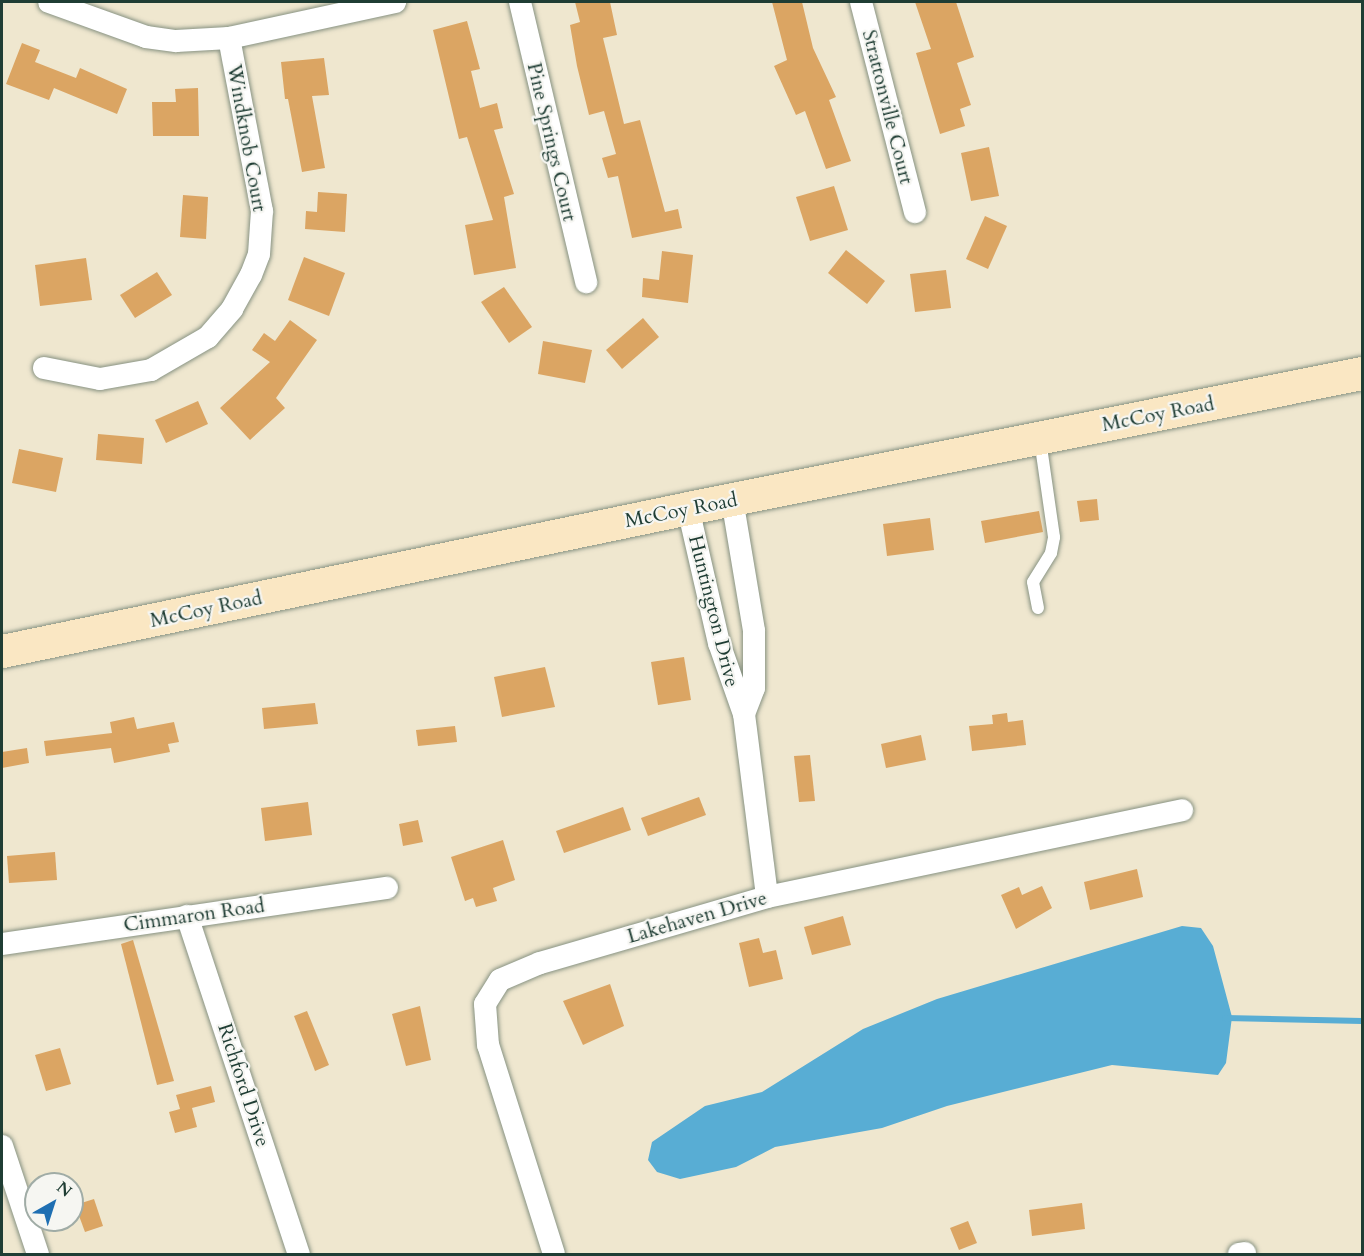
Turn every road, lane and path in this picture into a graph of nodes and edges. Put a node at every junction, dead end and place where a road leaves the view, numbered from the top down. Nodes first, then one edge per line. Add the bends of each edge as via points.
1 (49, 2) edge
2 (395, 2) edge
3 (520, 2) edge
4 (861, 2) edge
5 (351, 6) edge
6 (228, 38) junction
7 (915, 212) dead end
8 (586, 282) dead end
9 (44, 368) dead end
10 (1362, 373) edge
11 (1040, 438) junction
12 (732, 500) junction
13 (688, 508) junction
14 (1038, 608) dead end
15 (2, 651) edge
16 (744, 714) junction
17 (1182, 810) dead end
18 (387, 888) dead end
19 (767, 897) junction
20 (187, 916) junction
21 (2, 944) edge
22 (2, 1146) edge
23 (38, 1254) edge
24 (298, 1254) edge
25 (554, 1254) edge

1 - 6 street via 146,38
2 - 5 street
3 - 8 street, Pine Springs Court
4 - 7 street, Strattonville Court
5 - 6 street
6 - 9 street, Windknob Court via 262,211 258,254 251,275 232,309 208,337 151,370 100,379
10 - 11 main road, McCoy Road
11 - 12 main road, McCoy Road
11 - 14 lane via 1054,537 1051,553 1033,582
12 - 13 main road, McCoy Road
12 - 16 street, Huntington Drive via 754,631 754,688
13 - 15 main road, McCoy Road
13 - 16 street, Huntington Drive via 719,643
16 - 19 street, Huntington Drive
17 - 19 street, Lakehaven Drive
18 - 20 street, Cimmaron Road
19 - 25 street, Lakehaven Drive via 516,971 489,994 483,1020 488,1045
20 - 21 street, Cimmaron Road
20 - 24 street, Richford Drive
22 - 23 street

